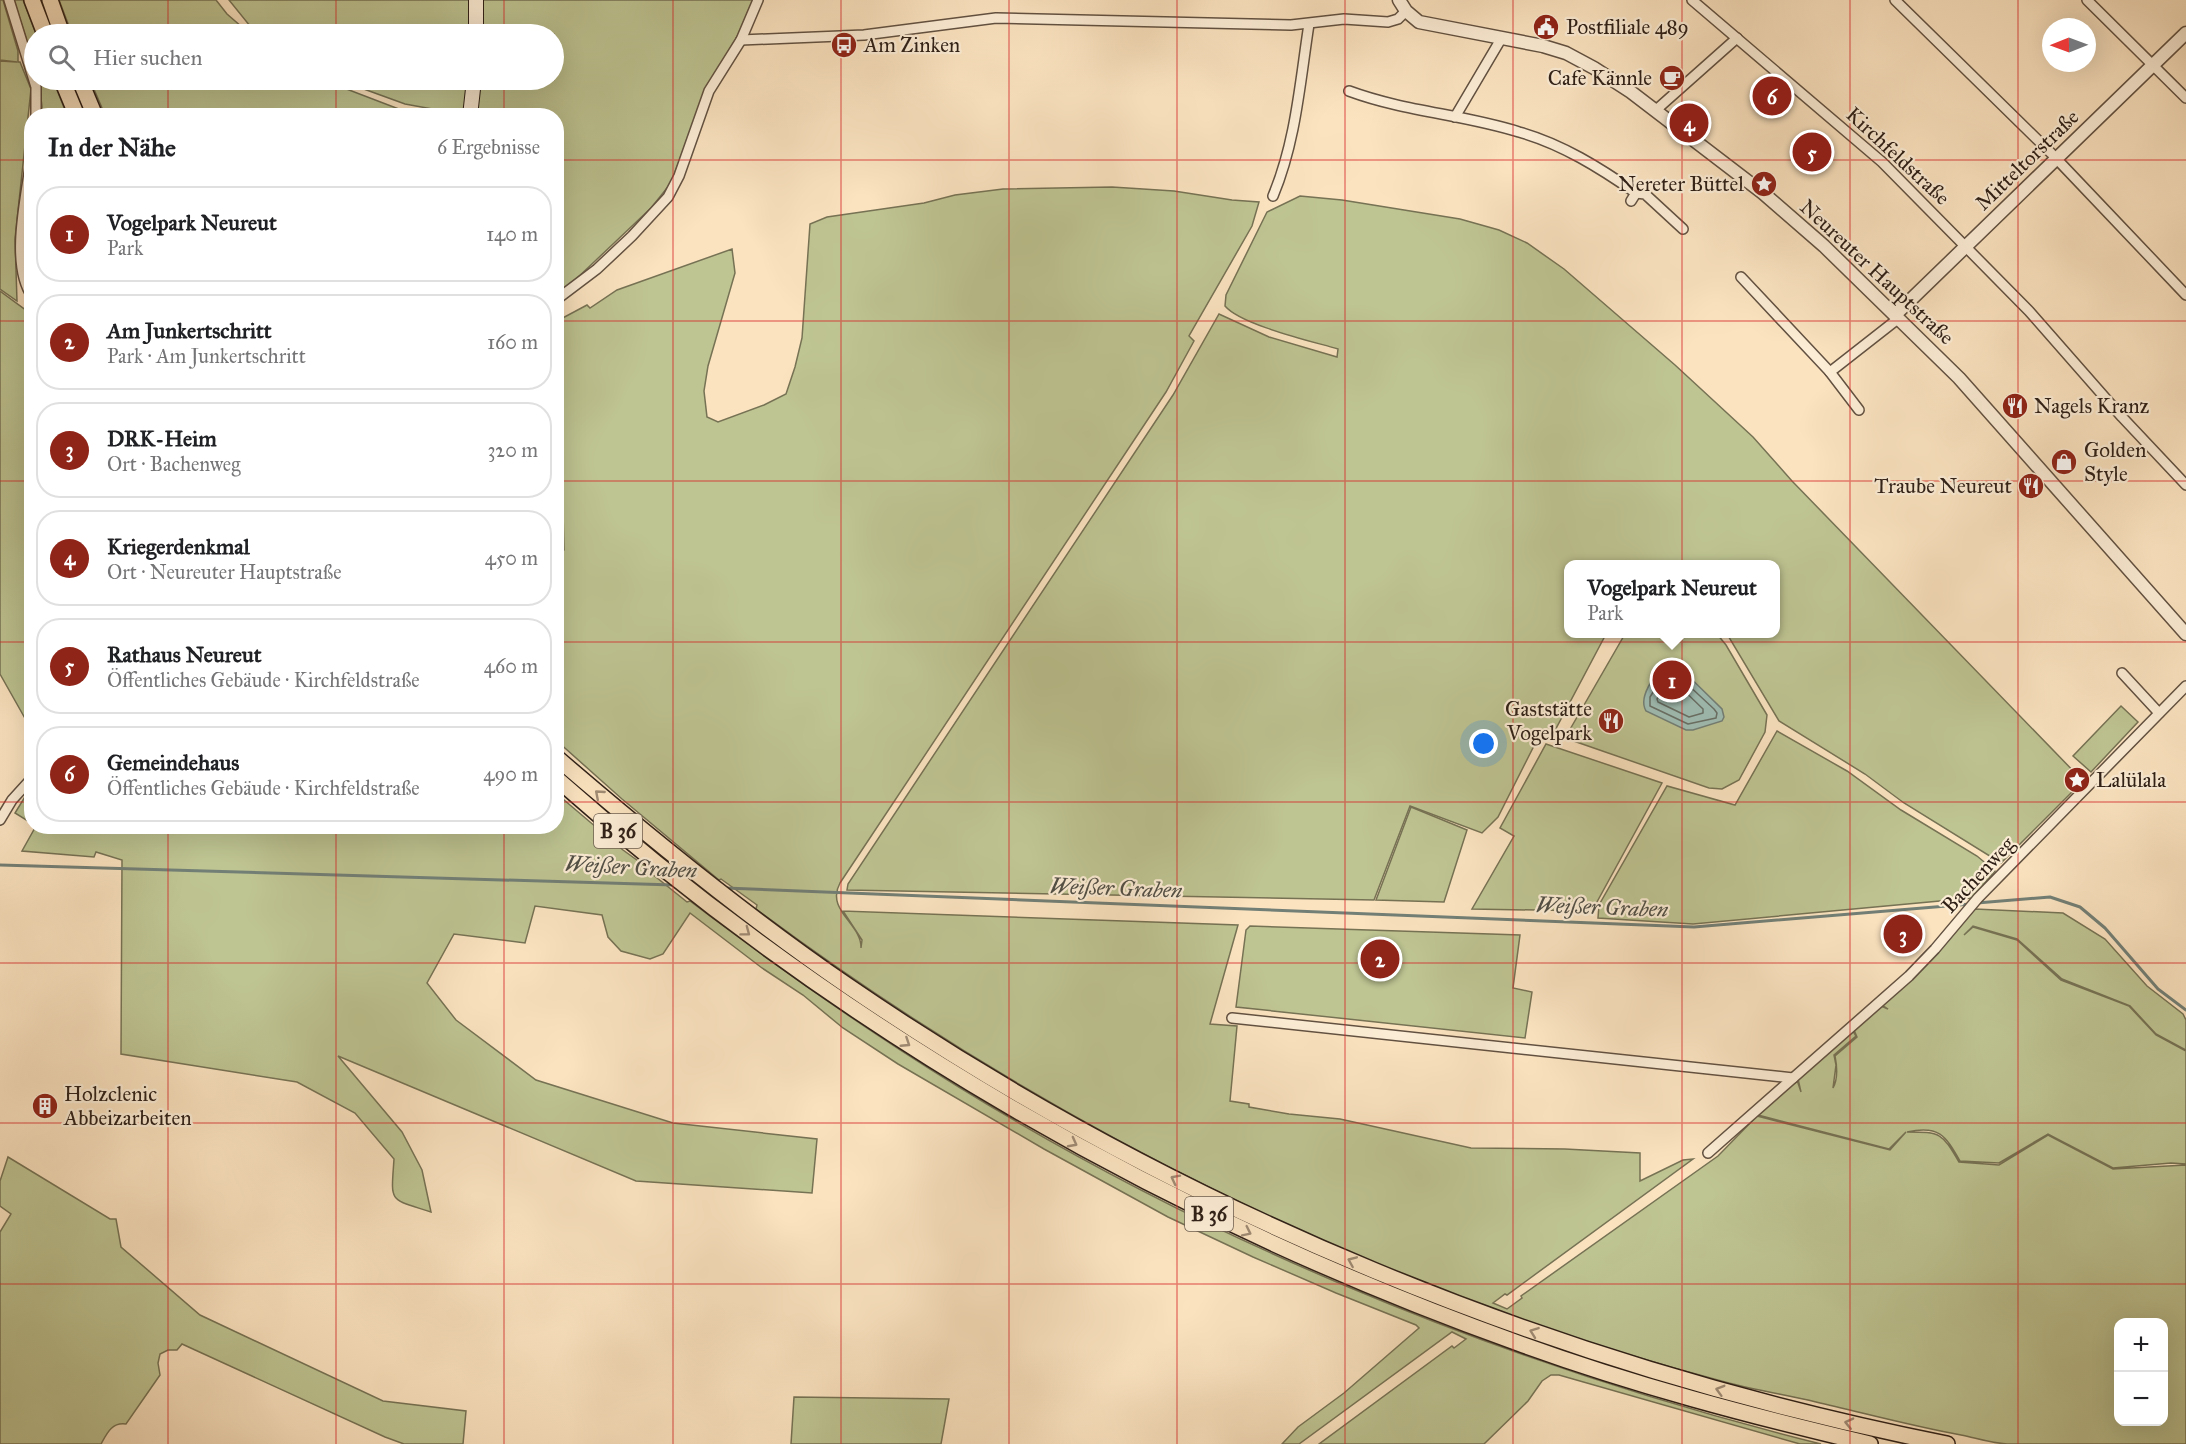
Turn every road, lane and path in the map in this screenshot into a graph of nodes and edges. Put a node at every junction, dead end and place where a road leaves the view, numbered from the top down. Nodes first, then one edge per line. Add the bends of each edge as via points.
1 (9, 0) edge
2 (32, 0) edge
3 (50, 0) edge
4 (476, 0) edge
5 (758, 0) edge
6 (1400, 0) edge
7 (1692, 0) edge
8 (1896, 0) edge
9 (2087, 0) edge
10 (1407, 11) junction
11 (41, 24) edge
12 (59, 24) edge
13 (476, 24) edge
14 (1309, 24) junction
15 (2186, 33) edge
16 (1737, 38) junction
17 (1501, 39) junction
18 (741, 40) junction
19 (24, 48) edge
20 (2153, 65) junction
21 (36, 90) edge
22 (66, 90) edge
23 (84, 90) edge
24 (473, 90) edge
25 (1349, 91) dead end
26 (2186, 98) edge
27 (36, 108) edge
28 (74, 108) edge
29 (92, 108) edge
30 (471, 108) edge
31 (1656, 110) junction
32 (1455, 117) junction
33 (2057, 159) junction
34 (1273, 196) dead end
35 (24, 223) edge
36 (1683, 229) dead end
37 (1967, 246) junction
38 (1741, 277) dead end
39 (24, 283) edge
40 (564, 294) edge
41 (2186, 295) edge
42 (1897, 317) junction
43 (1830, 372) junction
44 (1858, 410) dead end
45 (2186, 485) edge
46 (2186, 634) edge
47 (2122, 673) dead end
48 (2186, 686) edge
49 (2159, 713) junction
50 (564, 753) edge
51 (564, 764) edge
52 (581, 778) junction
53 (564, 785) edge
54 (24, 787) edge
55 (0, 820) edge
56 (1232, 1018) dead end
57 (1793, 1078) junction
58 (1708, 1153) dead end
59 (1870, 1444) edge
60 (1947, 1444) edge

1 - 19 street
2 - 11 highway
3 - 12 highway
4 - 13 main road
5 - 18 street
6 - 10 street, Neureuter Hauptstraße
7 - 16 street, Kirchfeldstraße
8 - 33 street
9 - 20 street
10 - 14 street via 1388,22 1344,19
10 - 17 street, Neureuter Hauptstraße via 1419,22
14 - 18 street via 996,18 864,35
14 - 34 street via 1291,143
15 - 20 street, Mitteltorstraße
16 - 31 street
16 - 37 street, Kirchfeldstraße via 1874,154
17 - 31 street, Neureuter Hauptstraße via 1566,53
17 - 32 street
18 - 40 street via 709,91 668,197 597,269
20 - 26 street
20 - 33 street, Mitteltorstraße
21 - 27 street
22 - 28 highway
23 - 29 highway
24 - 30 main road
25 - 32 street via 1384,104
31 - 42 street, Neureuter Hauptstraße via 1824,246
32 - 36 street via 1517,131 1590,163 1633,197 1645,194
33 - 37 street, Mitteltorstraße
33 - 41 street
35 - 39 street via 20,258
37 - 42 street, Mitteltorstraße
37 - 45 street, Kirchfeldstraße
38 - 43 street
42 - 43 street
42 - 46 street, Neureuter Hauptstraße via 1959,378
43 - 44 street
47 - 49 street
48 - 49 street, Bachenweg
49 - 57 street, Bachenweg via 1979,897 1909,976
50 - 52 highway
51 - 52 highway, B 36
60 -> 52 highway, B 36 via 1766,1402 1573,1346 1303,1240 1164,1173 1021,1095 866,998 709,884
53 -> 59 highway, B 36 via 681,883 824,988 962,1078 1067,1140 1183,1201 1396,1297 1554,1356 1700,1401
54 - 55 street
56 - 57 street
57 - 58 street, Bachenweg

